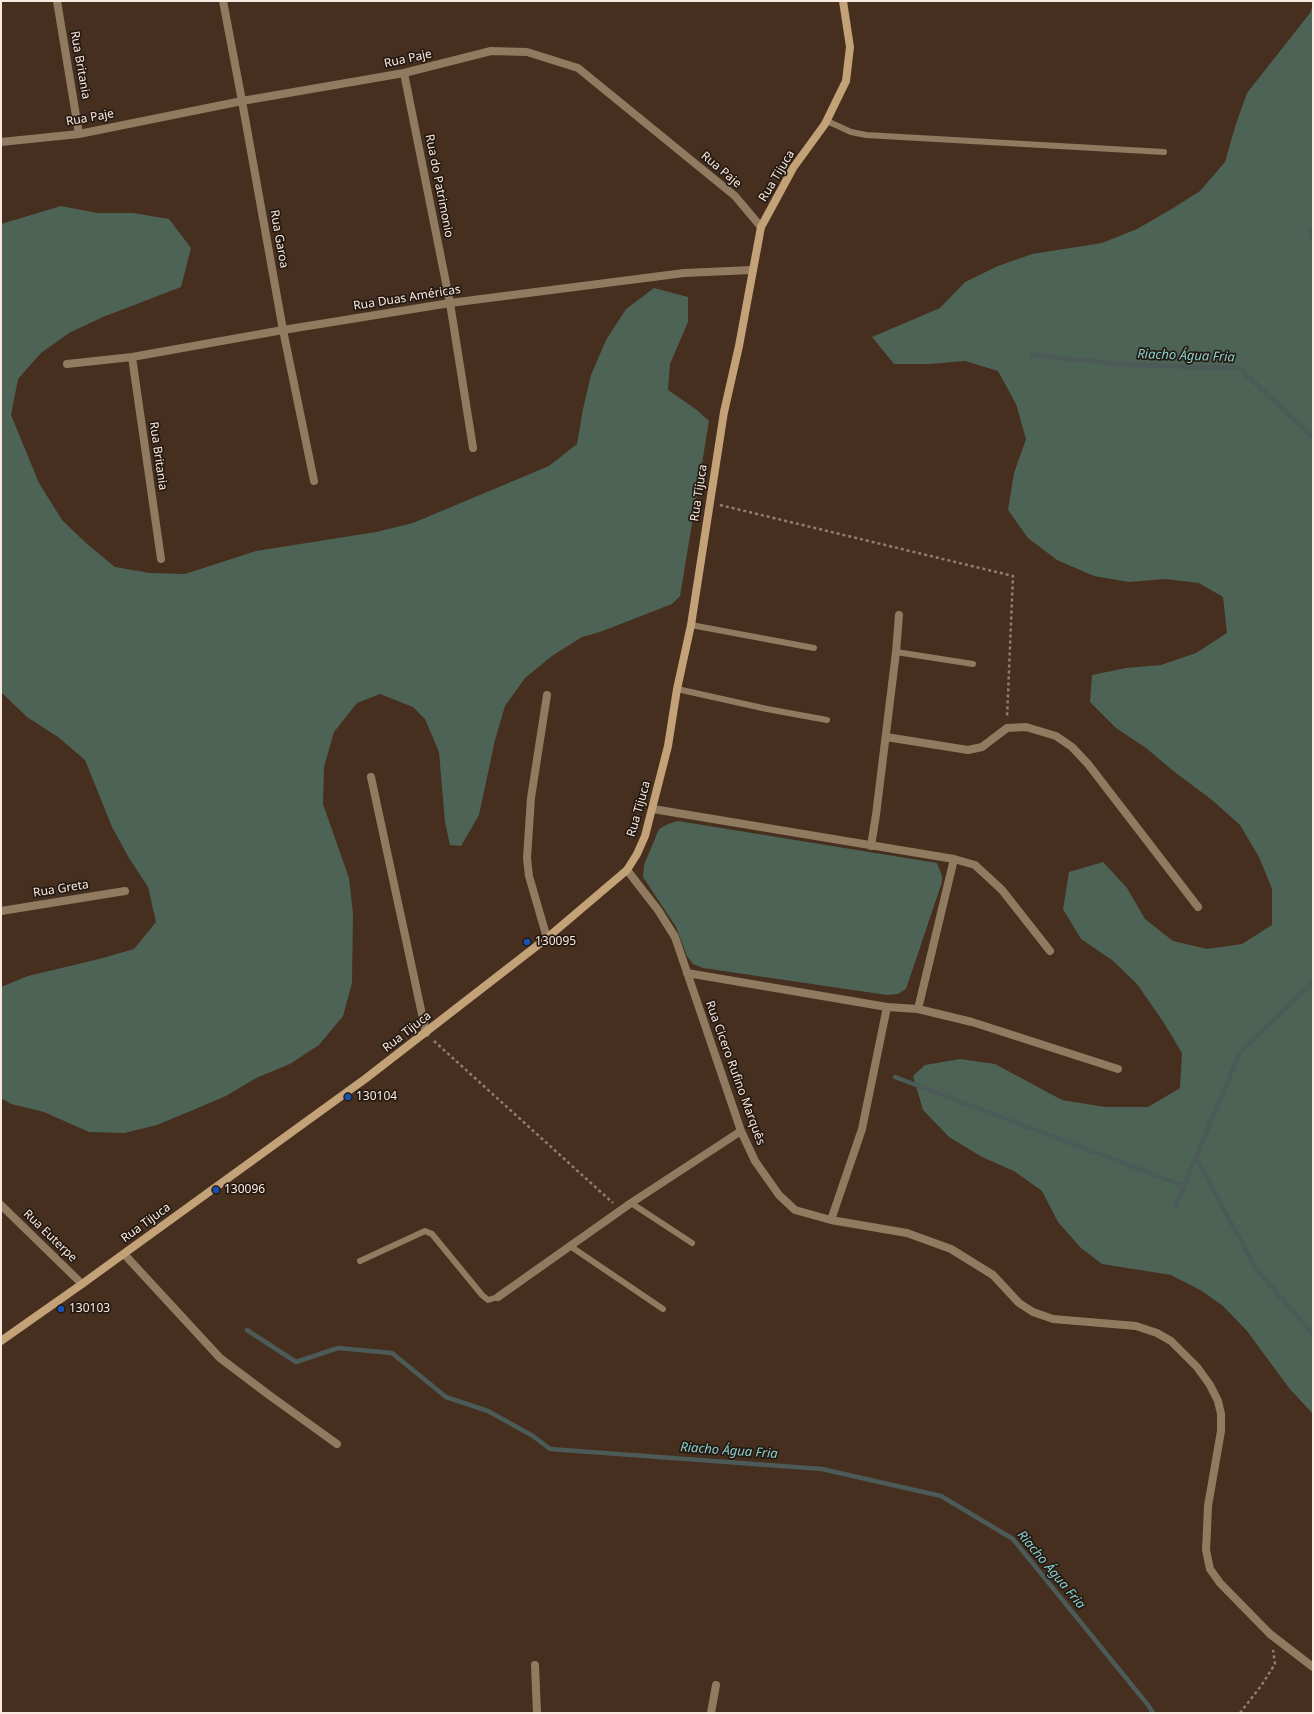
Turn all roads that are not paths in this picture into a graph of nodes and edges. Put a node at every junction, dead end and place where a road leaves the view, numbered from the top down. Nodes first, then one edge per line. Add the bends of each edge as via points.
1 (56, 1) edge
2 (223, 1) edge
3 (843, 1) edge
4 (404, 73) junction
5 (242, 101) junction
6 (826, 121) junction
7 (79, 134) junction
8 (1, 142) edge
9 (1164, 152) dead end
10 (761, 227) junction
11 (752, 270) junction
12 (450, 303) junction
13 (283, 330) junction
14 (132, 357) junction
15 (67, 364) dead end
16 (473, 448) dead end
17 (314, 481) dead end
18 (161, 559) dead end
19 (899, 615) dead end
20 (691, 625) junction
21 (814, 648) dead end
22 (896, 652) junction
23 (973, 664) dead end
24 (677, 689) junction
25 (547, 695) dead end
26 (827, 720) dead end
27 (886, 737) junction
28 (371, 777) dead end
29 (653, 809) junction
30 (870, 846) junction
31 (954, 859) junction
32 (627, 870) junction
33 (125, 891) dead end
34 (1198, 907) dead end
35 (1, 911) edge
36 (547, 938) junction
37 (1050, 951) dead end
38 (686, 973) junction
39 (888, 1007) junction
40 (918, 1009) junction
41 (426, 1033) junction
42 (1118, 1069) dead end
43 (741, 1131) junction
44 (631, 1203) junction
45 (1, 1206) edge
46 (831, 1220) junction
47 (692, 1243) dead end
48 (570, 1246) junction
49 (124, 1254) junction
50 (360, 1261) dead end
51 (82, 1284) junction
52 (498, 1297) joint
53 (663, 1309) dead end
54 (1, 1341) edge
55 (337, 1444) dead end
56 (535, 1665) dead end
57 (1313, 1667) edge
58 (716, 1685) dead end
59 (537, 1713) edge
60 (711, 1713) edge

1 - 7 street, Rua Britania
2 - 5 street, Rua Garoa
3 - 6 street, Rua Tijuca via 850,47 846,81
4 - 5 street, Rua Paje
4 - 10 street, Rua Paje via 491,51 527,52 578,68 735,196
4 - 12 street, Rua do Patrimonio
5 - 7 street, Rua Paje
5 - 13 street, Rua Garoa
6 - 9 lane via 851,132 866,135
6 - 10 street, Rua Tijuca via 793,168
7 - 8 street, Rua Paje
10 - 11 street, Rua Tijuca
11 - 12 street, Rua Duas Américas via 684,273
11 - 20 street, Rua Tijuca via 724,412
12 - 13 street, Rua Duas Américas
12 - 16 street, Rua do Patrimonio
13 - 14 street, Rua Duas Américas
13 - 17 street, Rua Garoa
14 - 15 street, Rua Duas Américas
14 - 18 street, Rua Britania
19 - 22 street
20 - 21 lane
20 - 24 street, Rua Tijuca
22 - 23 lane
22 - 27 street
24 - 26 lane
24 - 29 street, Rua Tijuca via 668,746
25 - 36 street via 531,798 527,858 529,876
27 - 30 street
27 - 34 street via 968,750 982,747 1007,728 1026,727 1056,736 1072,747 1088,764
28 - 41 street
29 - 30 street
29 - 32 street, Rua Tijuca via 645,836
30 - 31 street
31 - 37 street via 975,865 988,876
31 - 40 street
32 - 36 street, Rua Tijuca
32 - 38 street, Rua Cicero Rufino Marquês via 675,937
33 - 35 street, Rua Greta
36 - 41 street, Rua Tijuca
38 - 39 street
38 - 43 street, Rua Cicero Rufino Marquês
39 - 40 street
39 - 46 street via 862,1129
40 - 42 street via 972,1022
41 - 49 street, Rua Tijuca
43 - 44 street
43 - 46 street, Rua Cicero Rufino Marquês via 755,1160 779,1195 795,1210
44 - 47 lane
44 - 48 street
45 - 51 street, Rua Euterpe
46 - 57 street, Rua Cicero Rufino Marquês via 907,1233 943,1247 992,1275 1019,1303 1033,1312 1054,1319 1136,1326 1157,1333 1184,1353 1210,1385 1221,1414 1221,1431 1207,1521 1206,1550 1210,1569 1220,1583 1270,1634
48 - 52 street
48 - 53 lane
49 - 51 street, Rua Tijuca
49 - 55 street via 220,1358
50 - 52 lane via 425,1231 432,1234 482,1295 488,1300
51 - 54 street, Rua Tijuca
56 - 59 street
58 - 60 street

